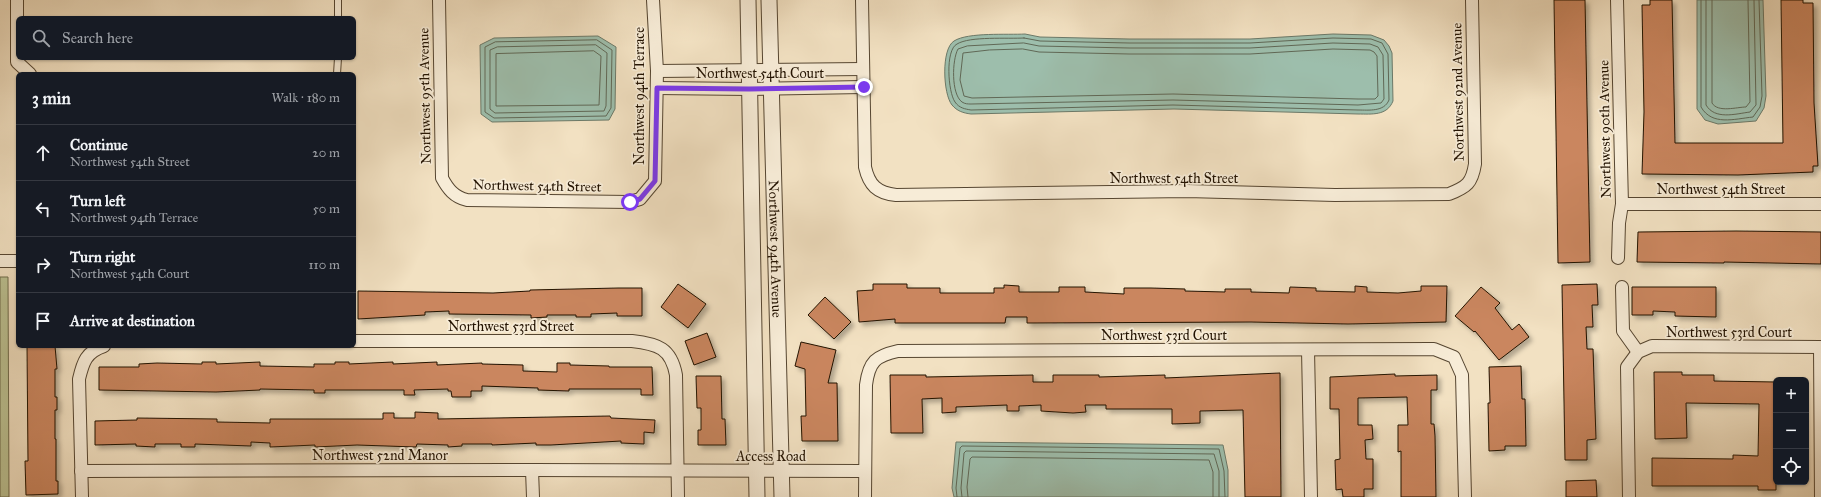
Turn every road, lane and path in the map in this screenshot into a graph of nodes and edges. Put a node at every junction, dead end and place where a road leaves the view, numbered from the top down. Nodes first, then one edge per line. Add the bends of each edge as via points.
1 (17, 0) edge
2 (338, 0) edge
3 (439, 0) edge
4 (653, 0) edge
5 (748, 0) edge
6 (769, 0) edge
7 (862, 0) edge
8 (1472, 0) edge
9 (1616, 0) edge
10 (17, 16) edge
11 (338, 16) edge
12 (17, 60) edge
13 (338, 60) edge
14 (863, 69) junction
15 (770, 70) junction
16 (657, 71) junction
17 (749, 71) junction
18 (28, 72) edge
19 (337, 72) edge
20 (864, 87) junction
21 (657, 88) junction
22 (771, 88) junction
23 (749, 89) junction
24 (1469, 182) joint
25 (448, 189) joint
26 (649, 190) joint
27 (1622, 204) junction
28 (1821, 204) edge
29 (1618, 258) dead end
30 (0, 261) edge
31 (16, 261) edge
32 (1622, 287) dead end
33 (356, 341) edge
34 (1821, 347) edge
35 (98, 348) edge
36 (1308, 350) junction
37 (1638, 352) junction
38 (532, 470) junction
39 (678, 470) junction
40 (81, 471) junction
41 (781, 471) junction
42 (864, 471) junction
43 (756, 472) junction
44 (82, 497) edge
45 (533, 497) edge
46 (678, 497) edge
47 (756, 497) edge
48 (782, 497) edge
49 (865, 497) edge
50 (1311, 497) edge
51 (1465, 497) edge
52 (1629, 497) edge
53 (1821, 497) edge

1 - 10 street
2 - 11 lane
3 - 25 street, Northwest 95th Avenue via 442,178
4 - 16 street, Northwest 94th Terrace
5 - 17 street, Northwest 94th Avenue
6 - 15 street, Northwest 94th Avenue
7 - 14 street
8 - 24 street, Northwest 92nd Avenue via 1475,164
9 - 27 street, Northwest 90th Avenue
12 - 18 street
13 - 19 lane
14 - 15 street, Northwest 54th Court
14 - 20 street
15 - 17 street, Northwest 54th Court
15 - 22 street, Northwest 94th Avenue
16 - 17 street, Northwest 54th Court
16 - 21 street, Northwest 94th Terrace
17 - 23 street, Northwest 94th Avenue
20 - 22 street, Northwest 54th Court
20 - 24 street, Northwest 54th Street via 867,176 876,190 885,194 1449,194 1462,189
21 - 23 street, Northwest 54th Court
21 - 26 street, Northwest 94th Terrace via 655,181
22 - 23 street, Northwest 54th Court
22 - 41 street, Northwest 94th Avenue
23 - 43 street, Northwest 94th Avenue
25 - 26 street, Northwest 54th Street via 458,198 467,200 630,202 640,199
27 - 28 street, Northwest 54th Street
27 - 29 street, Northwest 90th Avenue
30 - 31 street
32 - 37 street via 1623,330
33 - 39 street, Northwest 53rd Street via 650,343 666,351 674,363
34 - 37 street, Northwest 53rd Court via 1652,346
34 - 53 street
35 - 40 street via 83,363 79,379
36 - 42 street, Northwest 53rd Court via 898,351 884,354 875,360 868,370
36 - 50 street
36 - 51 street, Northwest 53rd Court via 1434,349 1454,357 1462,375
37 - 52 street via 1627,367
38 - 39 street, Northwest 52nd Manor
38 - 40 street, Northwest 52nd Manor
38 - 45 street
39 - 43 street, Access Road
39 - 46 street
40 - 44 street
41 - 42 street, Access Road
41 - 43 street, Access Road
41 - 48 street, Northwest 94th Avenue
42 - 49 street
43 - 47 street, Northwest 94th Avenue

